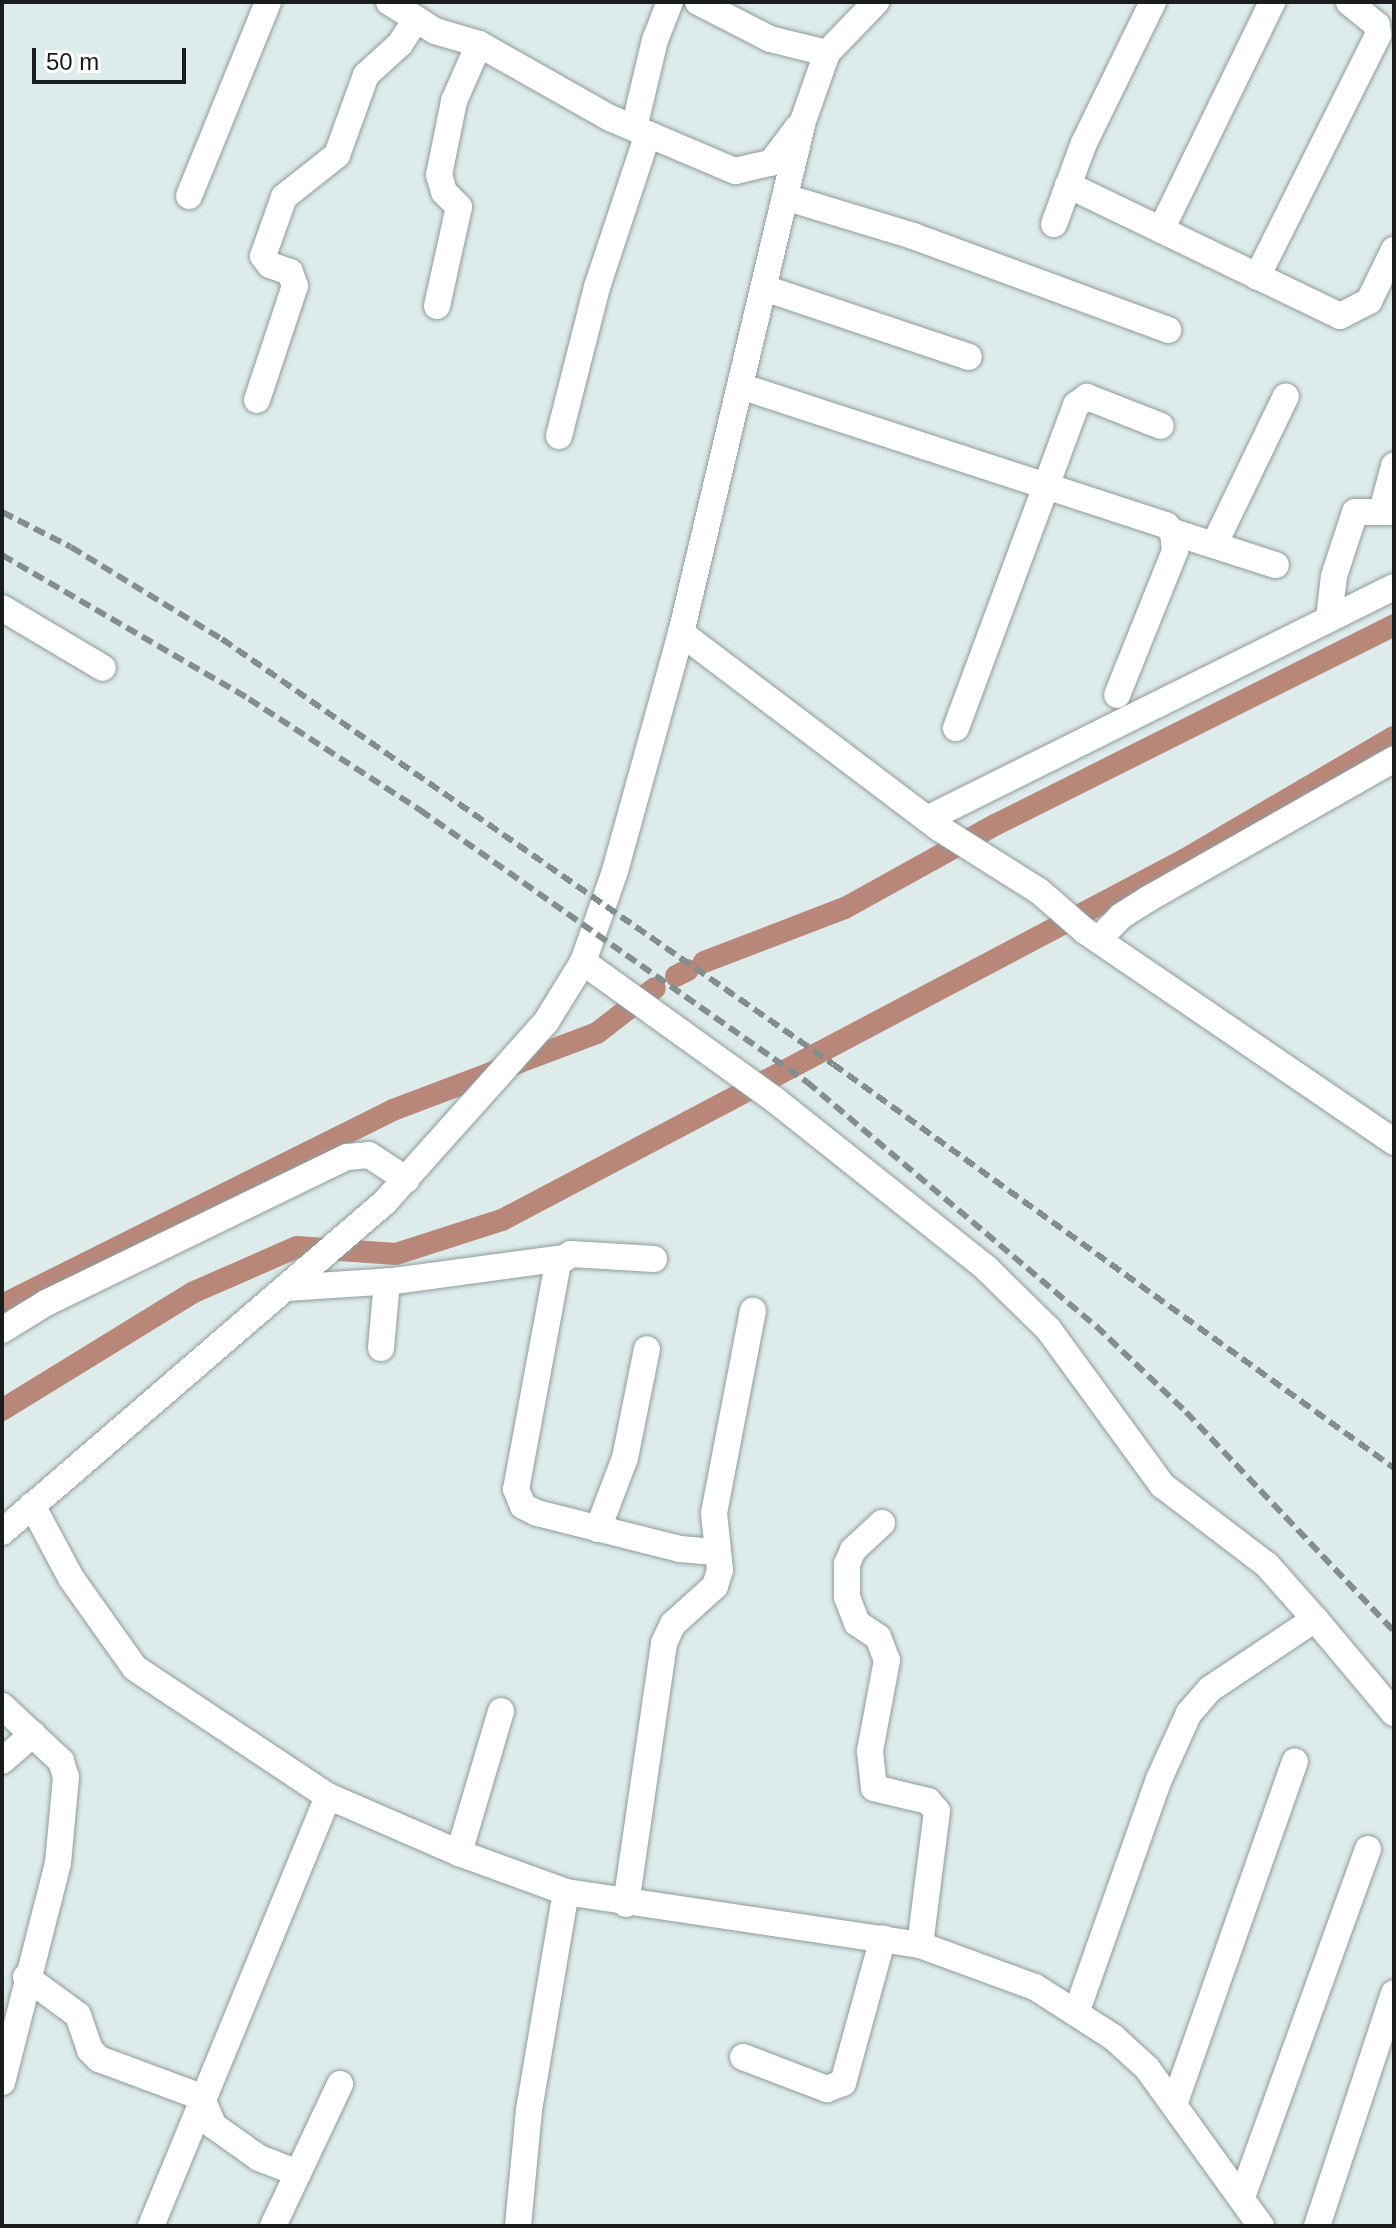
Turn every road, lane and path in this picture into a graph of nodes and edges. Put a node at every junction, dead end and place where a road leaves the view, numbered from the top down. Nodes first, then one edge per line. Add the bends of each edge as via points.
1 (268, 2) edge
2 (389, 2) edge
3 (670, 2) edge
4 (698, 2) edge
5 (876, 2) edge
6 (1153, 2) edge
7 (1272, 2) edge
8 (1349, 2) edge
9 (416, 19) junction
10 (1385, 28) edge
11 (479, 44) junction
12 (827, 53) junction
13 (803, 121) junction
14 (641, 131) junction
15 (1068, 185) junction
16 (189, 196) dead end
17 (785, 197) junction
18 (1054, 224) dead end
19 (1161, 230) junction
20 (1394, 250) edge
21 (1257, 277) junction
22 (764, 288) junction
23 (437, 306) dead end
24 (1168, 330) dead end
25 (969, 357) dead end
26 (740, 386) junction
27 (1286, 396) dead end
28 (257, 400) dead end
29 (1161, 426) dead end
30 (559, 436) dead end
31 (1394, 466) edge
32 (1044, 485) junction
33 (1388, 512) edge
34 (1173, 532) junction
35 (1214, 545) junction
36 (1276, 565) dead end
37 (1394, 587) edge
38 (2, 608) edge
39 (1329, 619) junction
40 (681, 633) junction
41 (103, 668) dead end
42 (1117, 695) dead end
43 (956, 728) dead end
44 (1394, 759) edge
45 (933, 823) junction
46 (1092, 935) junction
47 (583, 962) junction
48 (1394, 1142) edge
49 (407, 1180) junction
50 (564, 1258) junction
51 (654, 1259) dead end
52 (387, 1281) junction
53 (294, 1282) junction
54 (753, 1311) dead end
55 (2, 1330) edge
56 (381, 1348) dead end
57 (647, 1349) dead end
58 (32, 1505) junction
59 (882, 1523) dead end
60 (598, 1529) junction
61 (2, 1532) edge
62 (718, 1552) junction
63 (1315, 1619) junction
64 (2, 1706) edge
65 (501, 1711) dead end
66 (1394, 1713) edge
67 (33, 1734) junction
68 (2, 1761) edge
69 (1295, 1762) dead end
70 (328, 1796) junction
71 (1368, 1849) dead end
72 (459, 1853) junction
73 (566, 1892) junction
74 (626, 1904) junction
75 (883, 1938) junction
76 (920, 1945) junction
77 (26, 1977) junction
78 (1394, 1993) edge
79 (1076, 2013) junction
80 (743, 2057) dead end
81 (2, 2082) edge
82 (340, 2084) dead end
83 (201, 2097) junction
84 (1175, 2102) junction
85 (298, 2173) junction
86 (1242, 2197) junction
87 (151, 2226) edge
88 (273, 2226) edge
89 (518, 2226) edge
90 (1261, 2226) edge
91 (1317, 2226) edge

1 - 16 street
2 - 9 street
3 - 14 street via 655,40
4 - 12 street via 770,39
5 - 12 street
6 - 15 street
7 - 19 street
8 - 10 street
9 - 11 street
9 - 28 street via 400,44 366,75 337,155 284,197 263,256 270,265 290,272 295,286
10 - 21 street
11 - 14 street
11 - 23 street via 454,101 439,175 444,192 459,207
12 - 13 street
13 - 14 street via 771,163 735,171
13 - 17 street
14 - 30 street
15 - 18 street
15 - 19 street
17 - 22 street
17 - 24 street via 926,240
19 - 21 street
20 - 21 street via 1369,301 1340,316
22 - 25 street
22 - 26 street
26 - 32 street
26 - 40 street
27 - 35 street
29 - 32 street via 1081,398
31 - 33 street
32 - 34 street
32 - 43 street
33 - 39 street via 1361,509 1352,517 1334,576
34 - 35 street
34 - 42 street via 1175,551
35 - 36 street
37 - 39 street
38 - 41 street
39 - 45 street
40 - 45 street
40 - 47 street via 615,871
44 - 46 street
45 - 46 street via 1039,891
46 - 48 street
47 - 49 street via 546,1022
47 - 63 street via 775,1100 986,1268 1049,1330 1162,1485 1267,1565
49 - 53 street
49 - 55 street via 369,1155 347,1157 46,1303
50 - 51 street via 583,1254
50 - 52 street
50 - 60 street via 558,1263 516,1489 523,1506 537,1513
52 - 53 street
52 - 56 street
53 - 58 street
54 - 62 street via 714,1513
57 - 60 street via 625,1458
58 - 61 street
58 - 70 street via 71,1578 135,1668
59 - 76 street via 853,1550 847,1564 847,1597 857,1623 878,1637 887,1660 870,1751 874,1788 928,1801 937,1811
60 - 62 street via 680,1549
62 - 74 street via 715,1586 673,1624 664,1643
63 - 66 street
63 - 79 street via 1210,1689 1189,1713 1159,1779
64 - 67 street
65 - 72 street
67 - 68 street
67 - 77 street via 61,1761 66,1777 58,1863
69 - 84 street
70 - 72 street
70 - 83 street
71 - 86 street
72 - 73 street
73 - 74 street
73 - 89 street via 529,2110
74 - 75 street
75 - 76 street
75 - 80 street via 843,2083 827,2089
76 - 79 street via 1035,1987
77 - 81 street
77 - 83 street via 78,2015 90,2050 99,2059
78 - 91 street
79 - 84 street via 1113,2037
82 - 85 street
83 - 85 street via 214,2126 259,2158
83 - 87 street
84 - 86 street
85 - 88 street
86 - 90 street

